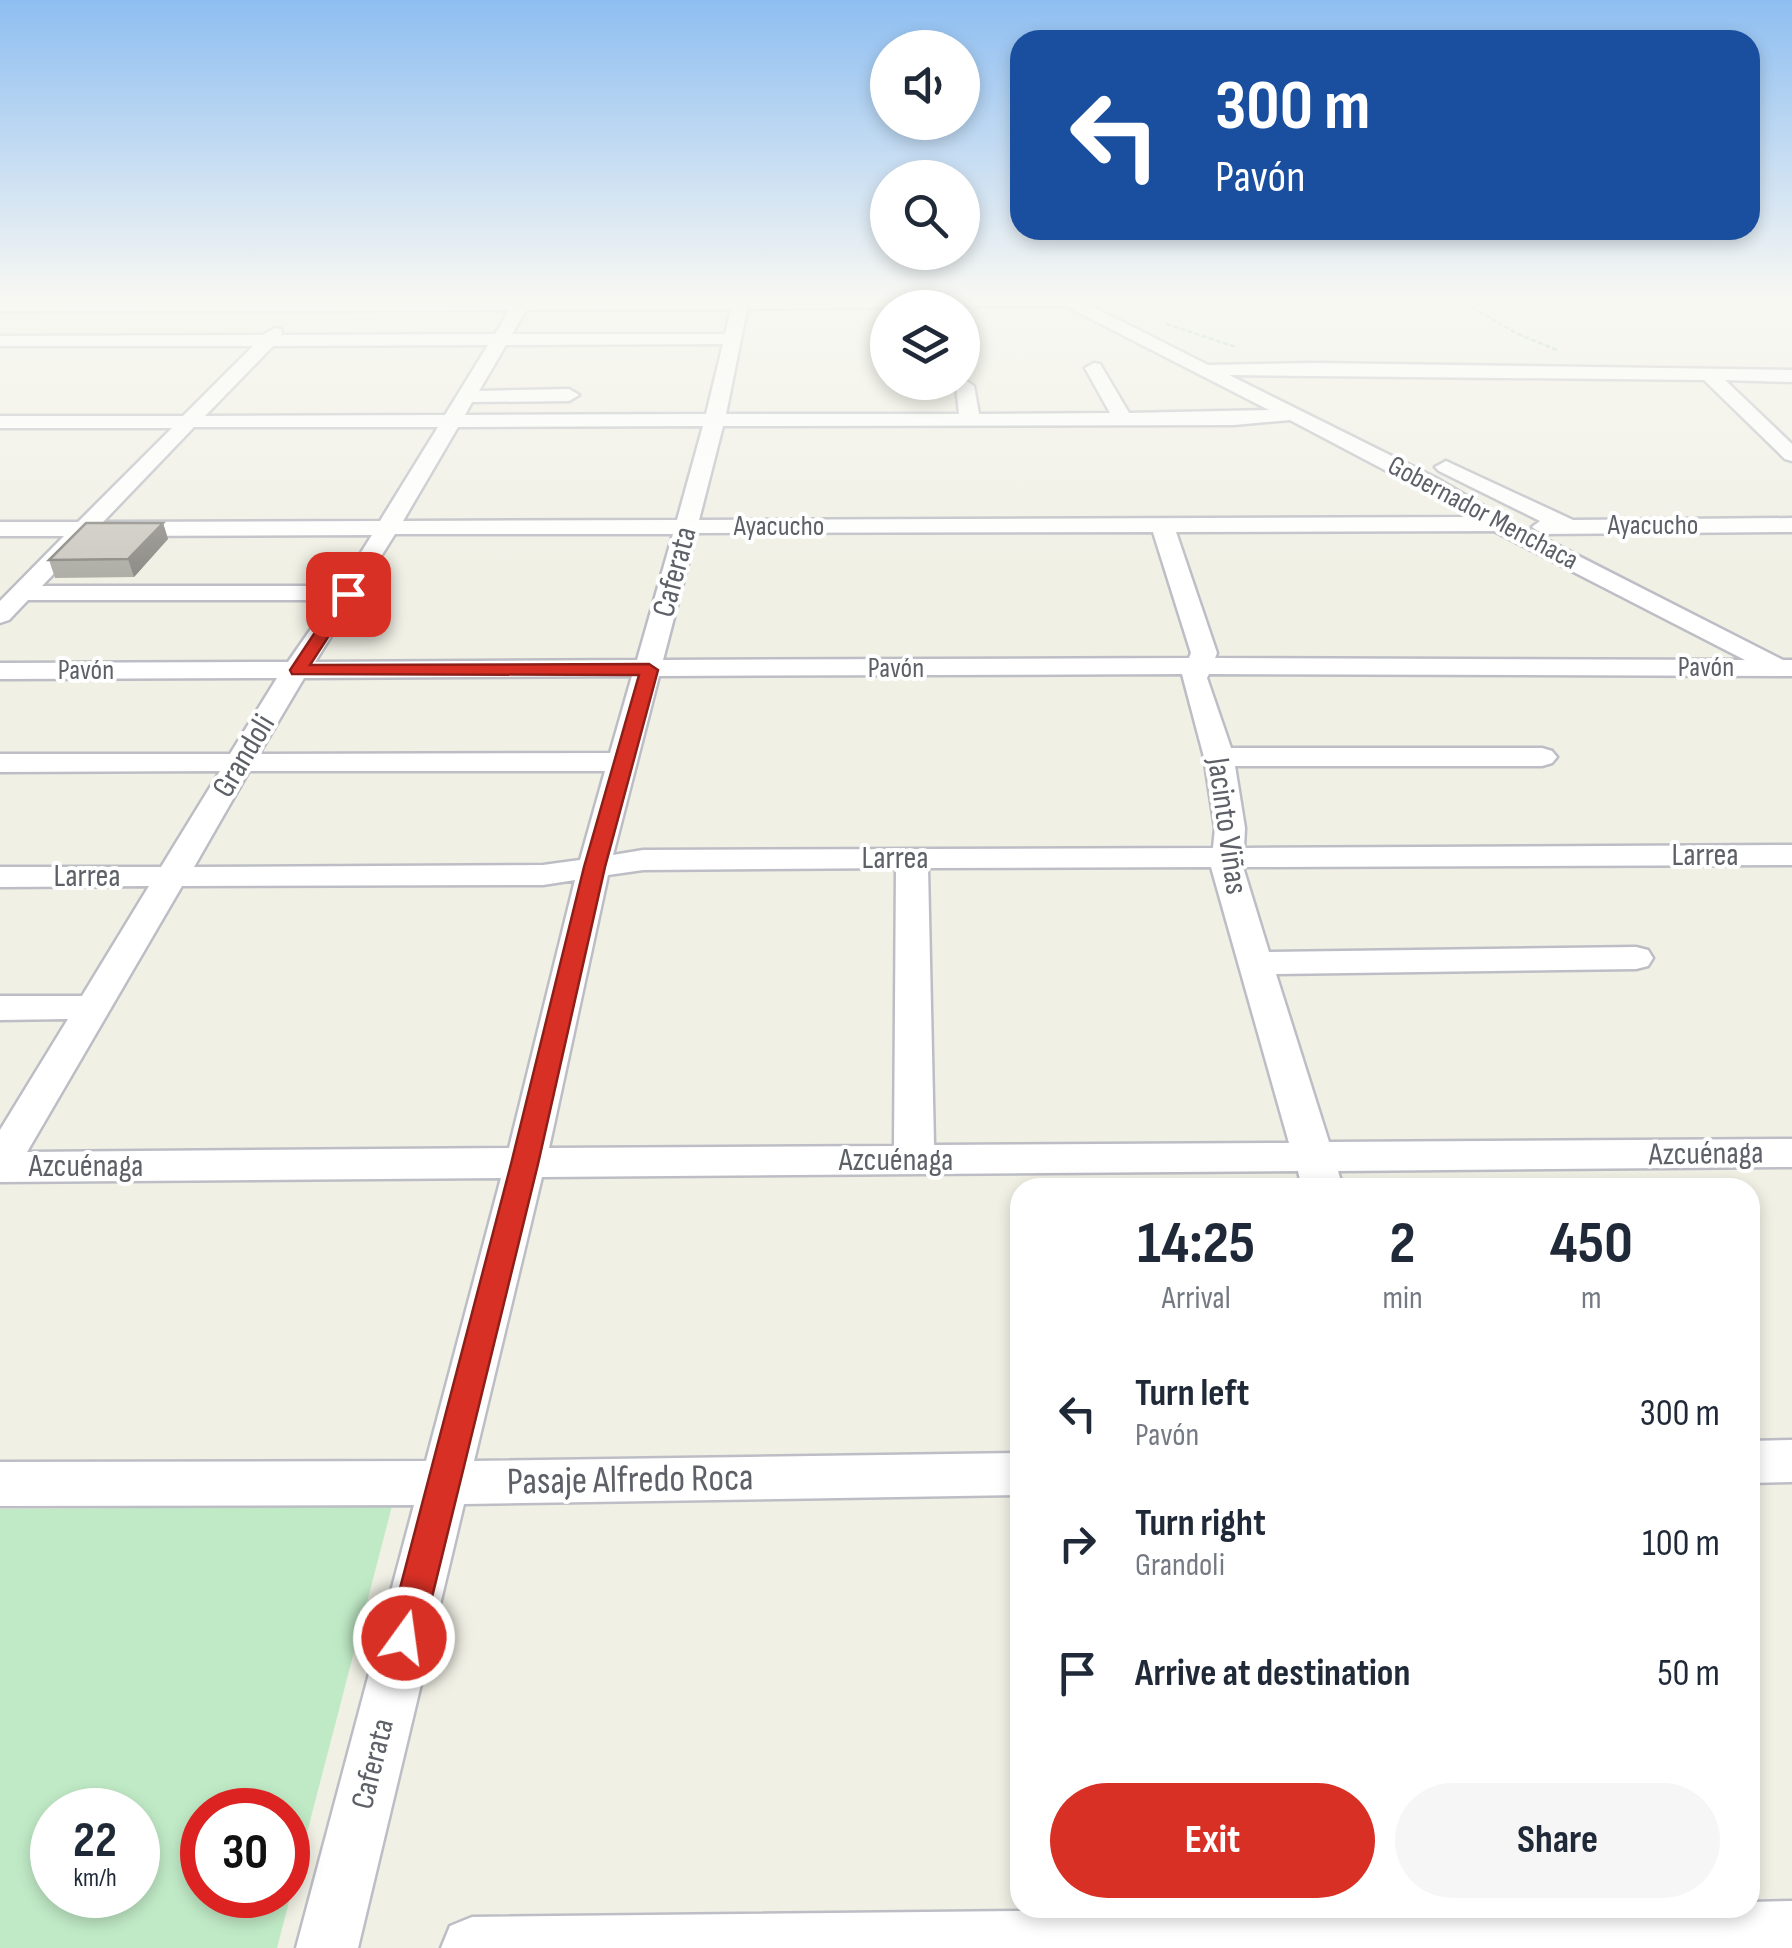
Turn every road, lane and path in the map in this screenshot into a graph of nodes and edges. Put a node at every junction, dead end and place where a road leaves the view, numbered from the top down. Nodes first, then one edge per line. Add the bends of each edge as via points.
1 (218, 391) edge
2 (464, 391) edge
3 (720, 391) edge
4 (1107, 391) edge
5 (1268, 391) edge
6 (1286, 391) edge
7 (1733, 391) edge
8 (569, 395) dead end
9 (1296, 399) junction
10 (967, 400) edge
11 (453, 406) junction
12 (1122, 418) junction
13 (970, 419) junction
14 (715, 420) junction
15 (0, 422) edge
16 (187, 422) junction
17 (1371, 429) dead end
18 (1417, 452) dead end
19 (1792, 455) edge
20 (1566, 525) junction
21 (1792, 525) edge
22 (686, 526) junction
23 (1162, 526) junction
24 (386, 527) junction
25 (84, 528) junction
26 (1507, 528) junction
27 (0, 529) edge
28 (21, 594) junction
29 (348, 594) junction
30 (0, 615) edge
31 (1201, 666) junction
32 (0, 670) edge
33 (298, 670) junction
34 (649, 670) junction
35 (1788, 670) edge
36 (1219, 757) junction
37 (1542, 758) dead end
38 (623, 762) junction
39 (0, 763) edge
40 (240, 763) junction
41 (1229, 855) junction
42 (1792, 855) edge
43 (912, 858) junction
44 (594, 867) junction
45 (173, 876) junction
46 (0, 877) edge
47 (1636, 958) dead end
48 (1256, 964) junction
49 (93, 1007) junction
50 (0, 1008) edge
51 (1792, 1153) edge
52 (914, 1160) junction
53 (524, 1164) junction
54 (0, 1165) edge
55 (1318, 1173) edge
56 (1792, 1461) edge
57 (1760, 1462) edge
58 (1010, 1474) edge
59 (0, 1484) edge
60 (443, 1484) junction
61 (1546, 1930) edge
62 (1792, 1932) edge
63 (327, 1948) edge
64 (472, 1948) edge

1 - 16 street
2 - 11 street, Grandoli
3 - 14 street, Caferata
4 - 12 street
5 - 9 street, Gobernador Menchaca
6 - 9 street
7 - 19 street
8 - 11 street
9 - 12 street via 1234,419
9 - 17 street
9 - 26 street, Gobernador Menchaca
10 - 13 street
11 - 14 street
11 - 16 street
11 - 24 street, Grandoli
12 - 13 street
13 - 14 street
14 - 22 street, Caferata
15 - 16 street
16 - 25 street
18 - 20 street
20 - 21 street, Ayacucho
20 - 26 street, Ayacucho
22 - 23 street, Ayacucho
22 - 24 street, Ayacucho
22 - 34 street, Caferata
23 - 26 street, Ayacucho
23 - 31 street, Jacinto Viñas via 1201,642
24 - 25 street, Ayacucho
24 - 29 street, Grandoli
25 - 27 street, Ayacucho
25 - 28 street
26 - 35 street, Gobernador Menchaca
28 - 29 street
28 - 30 street
29 - 33 street, Grandoli
31 - 34 street, Pavón
31 - 35 street, Pavón
31 - 36 street, Jacinto Viñas via 1194,678
32 - 33 street, Pavón
33 - 34 street, Pavón
33 - 40 street, Grandoli
34 - 38 street, Caferata
36 - 37 street
36 - 41 street, Jacinto Viñas
38 - 40 street
38 - 44 street, Caferata
39 - 40 street
40 - 45 street, Grandoli
41 - 42 street, Larrea
41 - 43 street, Larrea
41 - 48 street, Jacinto Viñas
43 - 44 street, Larrea via 643,860
43 - 52 street
44 - 45 street, Larrea via 543,874
44 - 53 street, Caferata
45 - 46 street, Larrea
45 - 49 street, Grandoli
47 - 48 street
48 - 55 street, Jacinto Viñas
49 - 50 street
49 - 54 street, Grandoli
51 - 55 street, Azcuénaga
52 - 53 street, Azcuénaga
52 - 55 street, Azcuénaga
53 - 54 street, Azcuénaga
53 - 60 street, Caferata
56 - 57 street
58 - 60 street, Pasaje Alfredo Roca
59 - 60 street, Pasaje Alfredo Roca
60 - 63 street, Caferata
61 - 62 street
61 - 64 street

